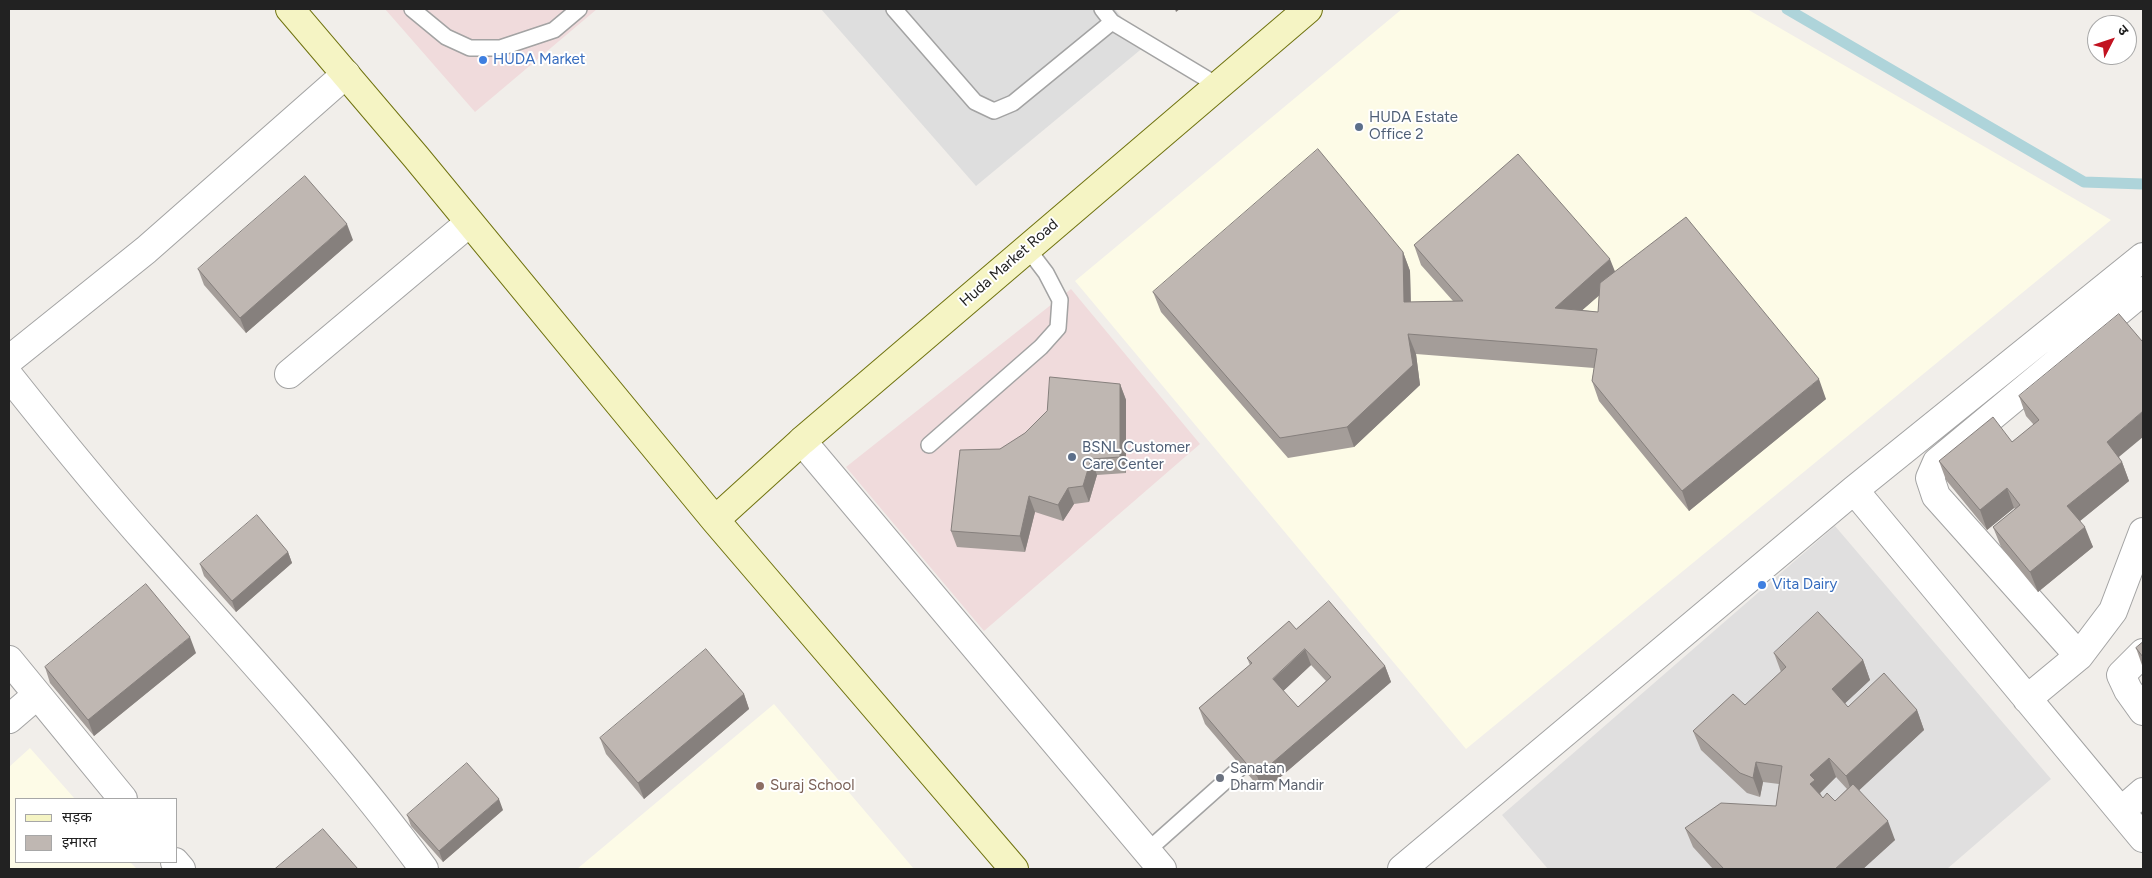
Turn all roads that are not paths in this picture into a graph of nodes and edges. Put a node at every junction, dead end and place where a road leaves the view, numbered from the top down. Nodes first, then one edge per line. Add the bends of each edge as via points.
1 (290, 9) edge
2 (412, 9) edge
3 (579, 9) edge
4 (894, 9) edge
5 (1102, 9) edge
6 (1308, 9) edge
7 (1112, 22) junction
8 (346, 74) junction
9 (1217, 84) junction
10 (469, 224) junction
11 (1027, 248) junction
12 (2143, 257) edge
13 (2143, 291) edge
14 (9, 360) edge
15 (289, 374) dead end
16 (9, 376) edge
17 (802, 441) junction
18 (929, 445) dead end
19 (1854, 490) junction
20 (715, 520) junction
21 (2143, 532) edge
22 (2143, 653) edge
23 (2079, 656) junction
24 (9, 660) edge
25 (37, 695) junction
26 (2027, 699) junction
27 (2143, 711) edge
28 (9, 718) edge
29 (1239, 769) edge
30 (2143, 792) edge
31 (122, 798) edge
32 (2121, 811) junction
33 (2143, 838) edge
34 (1154, 860) edge
35 (424, 869) edge
36 (1014, 869) edge
37 (1402, 869) edge

1 - 8 street
2 - 3 lane via 446,37 470,48 500,48 554,30
4 - 7 lane via 975,102 994,111 1013,103
5 - 7 lane
6 - 9 street, Huda Market Road
7 - 9 lane
8 - 10 street
8 - 14 street via 146,250
9 - 11 street, Huda Market Road
10 - 15 street
10 - 20 street
11 - 17 street, Huda Market Road
11 - 18 lane via 1046,273 1060,300 1058,328 1041,347
12 - 19 street
13 - 23 street via 1937,462 1930,478 1936,496
16 - 35 street via 107,496 292,706
17 - 20 street, Huda Market Road
17 - 34 street
19 - 26 street
19 - 37 street
20 - 36 street
21 - 23 street via 2113,611
22 - 27 street via 2121,675
23 - 26 street
24 - 25 street
25 - 28 street
25 - 31 street
26 - 32 street
29 - 34 lane
30 - 32 street
32 - 33 street

